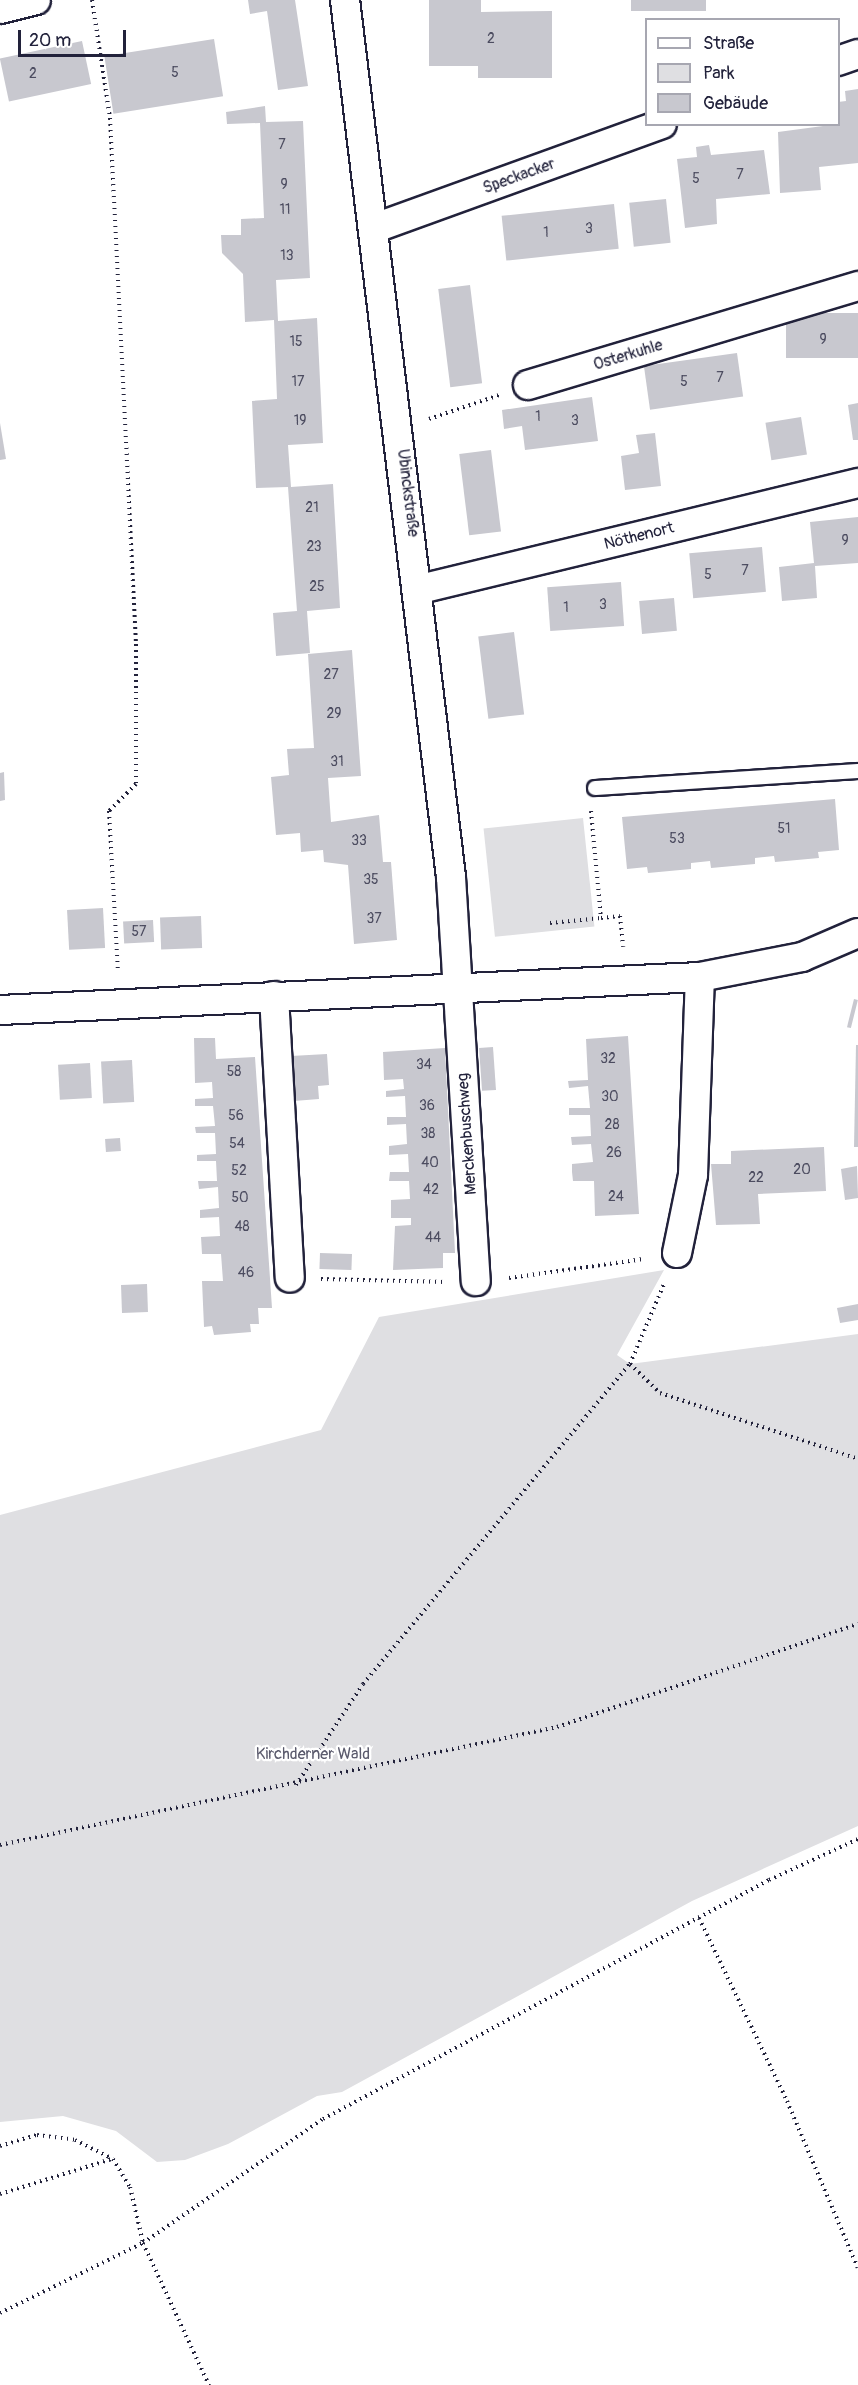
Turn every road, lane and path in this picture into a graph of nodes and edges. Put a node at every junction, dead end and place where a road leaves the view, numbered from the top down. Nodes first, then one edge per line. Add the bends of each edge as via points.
1 (36, 0) edge
2 (92, 0) edge
3 (345, 0) edge
4 (0, 9) edge
5 (858, 54) edge
6 (840, 60) edge
7 (656, 126) edge
8 (375, 228) junction
9 (858, 286) edge
10 (528, 385) joint
11 (400, 430) junction
12 (858, 483) edge
13 (420, 589) junction
14 (858, 771) edge
15 (595, 788) dead end
16 (591, 818) dead end
17 (601, 918) junction
18 (550, 923) dead end
19 (858, 933) edge
20 (622, 940) dead end
21 (700, 976) junction
22 (461, 986) junction
23 (274, 996) junction
24 (120, 1004) junction
25 (0, 1010) edge
26 (678, 1253) joint
27 (290, 1278) dead end
28 (476, 1281) dead end
29 (630, 1364) junction
30 (858, 1459) edge
31 (858, 1624) edge
32 (296, 1785) junction
33 (858, 1839) edge
34 (0, 1845) edge
35 (699, 1918) junction
36 (0, 2146) edge
37 (113, 2159) junction
38 (0, 2194) edge
39 (143, 2243) junction
40 (858, 2268) edge
41 (0, 2313) edge
42 (209, 2385) edge

1 - 4 street
2 - 24 path via 110,118 136,644 136,784 109,811
3 - 8 street, Ubinckstraße
5 - 6 street
7 - 8 street, Speckacker
8 - 11 street, Ubinckstraße
9 - 10 street, Osterkuhle
10 - 11 path
11 - 13 street, Ubinckstraße
12 - 13 street, Nöthenort
13 - 22 street, Ubinckstraße
14 - 15 lane
16 - 17 path
17 - 18 path
17 - 20 path via 620,916
19 - 21 street via 802,957
21 - 22 street
21 - 26 street via 693,1175
22 - 23 street
22 - 28 street, Merckenbuschweg
23 - 24 street
23 - 27 street
24 - 25 street
26 - 29 path
29 - 30 path via 660,1393
29 - 32 path via 363,1684
31 - 32 path via 557,1727
32 - 34 path
33 - 35 path
35 - 39 path via 323,2119
35 - 40 path via 787,2101
36 - 37 path via 37,2135 75,2140
37 - 38 path
37 - 39 path via 130,2187
39 - 41 path
39 - 42 path

